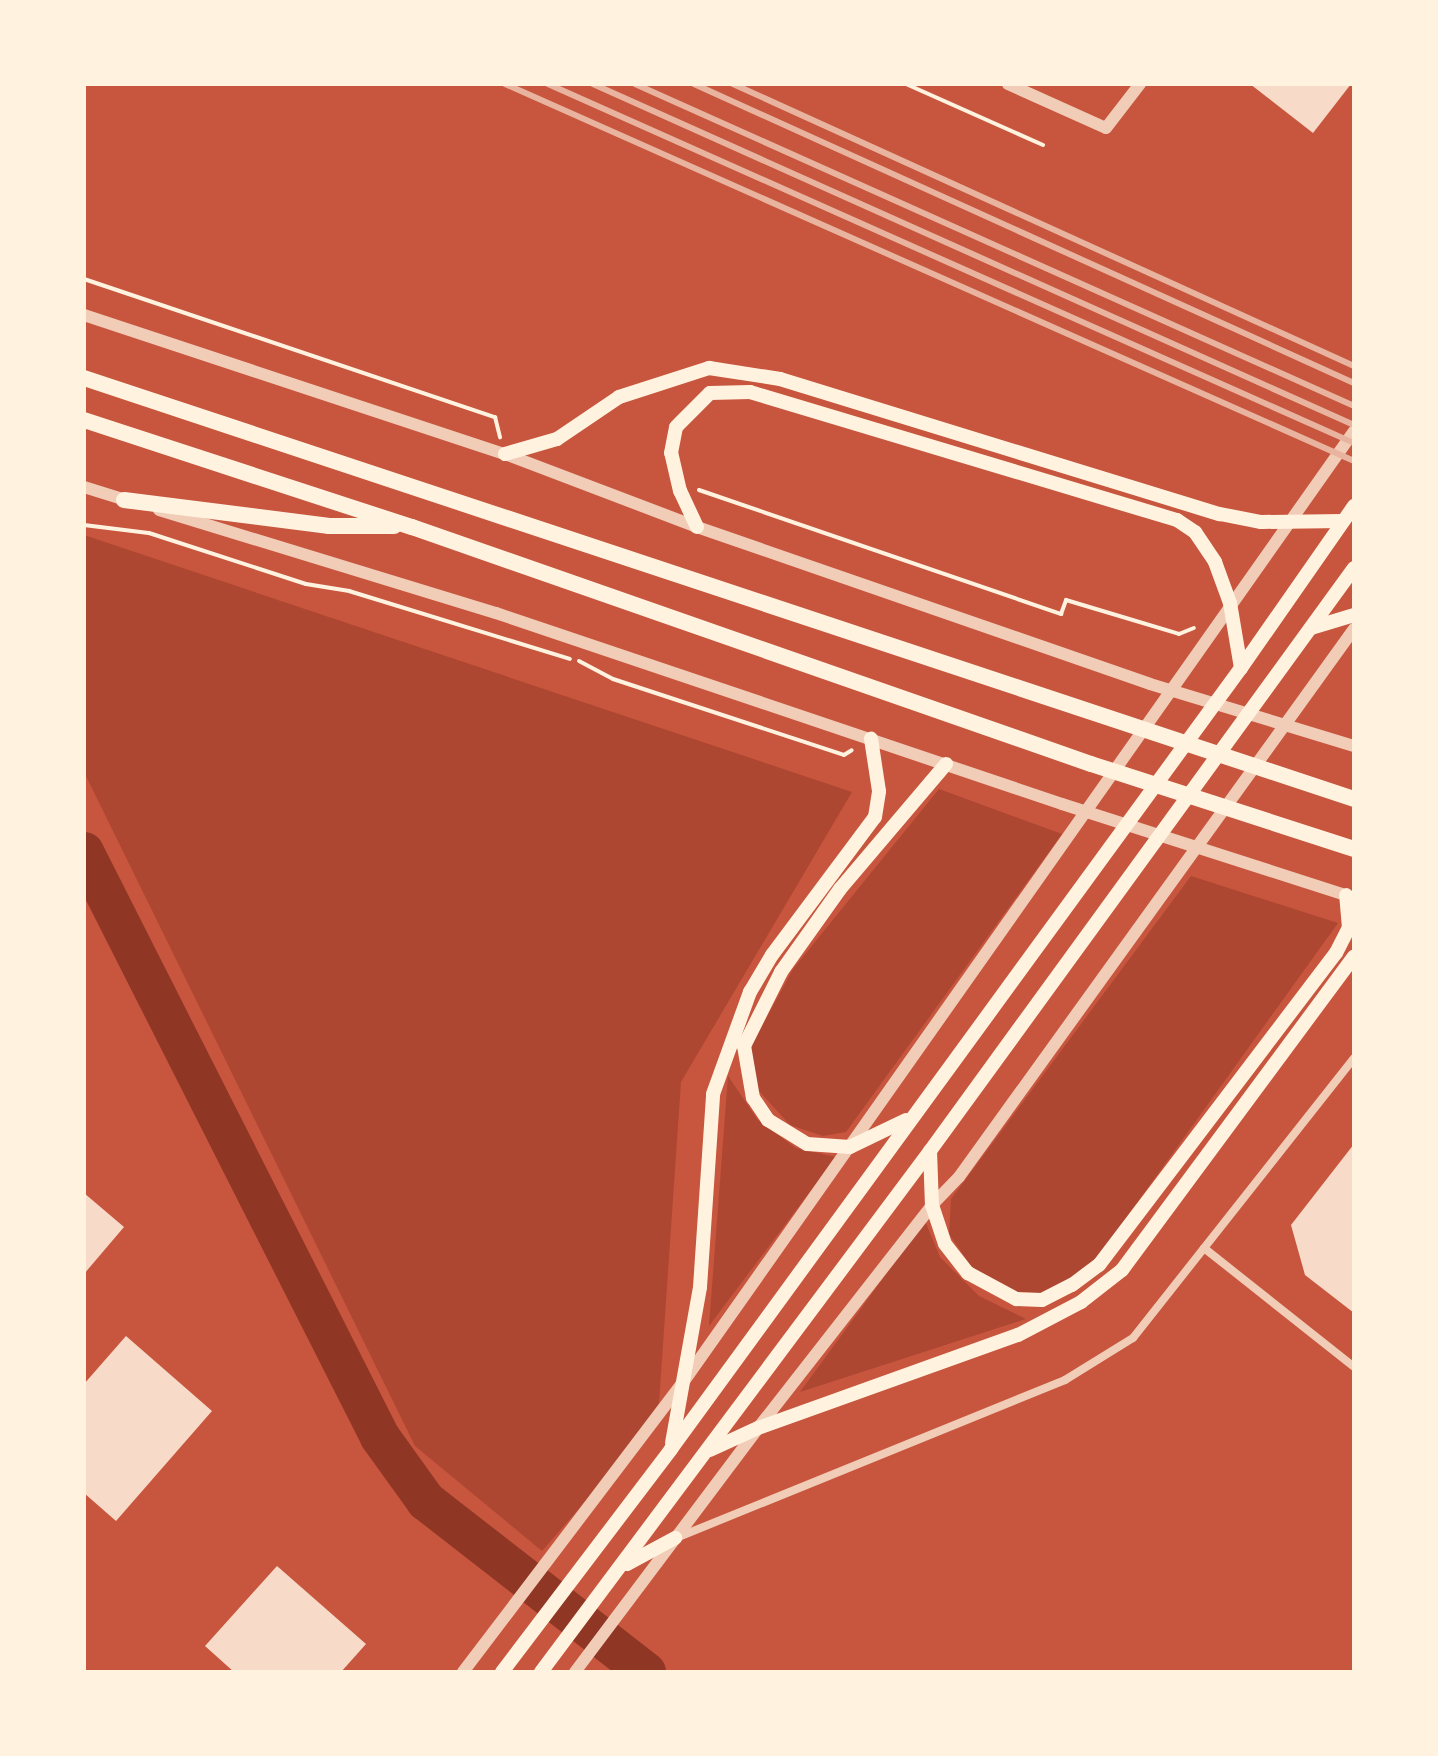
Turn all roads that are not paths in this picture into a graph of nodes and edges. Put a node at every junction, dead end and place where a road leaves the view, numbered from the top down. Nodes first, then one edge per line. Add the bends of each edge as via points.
1 (1008, 84) edge
2 (1140, 84) edge
3 (84, 315) edge
4 (84, 378) edge
5 (84, 420) edge
6 (1354, 431) edge
7 (505, 454) junction
8 (84, 487) edge
9 (124, 500) junction
10 (1354, 506) edge
11 (1289, 521) junction
12 (1343, 521) junction
13 (412, 527) junction
14 (697, 527) junction
15 (1354, 568) edge
16 (1230, 603) junction
17 (1354, 615) edge
18 (1311, 628) junction
19 (1354, 629) edge
20 (1241, 668) junction
21 (871, 739) junction
22 (1354, 746) edge
23 (946, 764) junction
24 (1354, 799) edge
25 (1354, 849) edge
26 (1350, 896) edge
27 (1354, 957) edge
28 (1354, 1058) edge
29 (910, 1118) junction
30 (850, 1147) junction
31 (930, 1151) junction
32 (932, 1205) junction
33 (1204, 1248) junction
34 (1354, 1367) edge
35 (682, 1384) junction
36 (758, 1428) junction
37 (671, 1449) junction
38 (706, 1452) junction
39 (675, 1538) junction
40 (623, 1566) junction
41 (463, 1672) edge
42 (502, 1672) edge
43 (541, 1672) edge
44 (575, 1672) edge

1 - 2 street via 1106,128
3 - 7 street
4 - 24 highway
5 - 13 highway
6 - 11 street
7 - 11 main road via 557,439 619,397 709,368 780,379 1220,514
7 - 14 street
8 - 9 street
9 - 13 highway via 329,526
9 - 21 street via 496,613
10 - 12 main road
11 - 12 main road
11 - 16 street
12 - 20 main road
13 - 25 highway via 1091,764
14 - 16 main road via 680,491 671,453 676,427 710,393 750,392 1177,520 1195,532 1215,562
14 - 22 street via 1150,684
15 - 18 main road
16 - 20 main road
16 - 30 street
17 - 18 main road
18 - 31 main road
19 - 32 street via 959,1177
20 - 29 main road
21 - 23 street
21 - 35 main road via 879,791 875,817 750,992 713,1094 700,1287
23 - 26 street
23 - 30 main road via 840,889 789,961 744,1046 753,1098 768,1120 807,1144
26 - 32 main road via 1349,928 1336,953 1099,1265 1072,1285 1042,1300 1016,1299 968,1273 945,1244
27 - 36 main road via 1122,1270 1081,1302 1018,1335
28 - 33 street
29 - 30 main road
29 - 37 main road
30 - 35 street
31 - 32 main road
31 - 38 main road
32 - 36 street
33 - 34 street
33 - 39 street via 1133,1338 1065,1380
35 - 37 main road
35 - 41 street
36 - 38 main road
36 - 39 street
37 - 42 main road
38 - 40 main road
39 - 40 main road
39 - 44 street
40 - 43 main road

